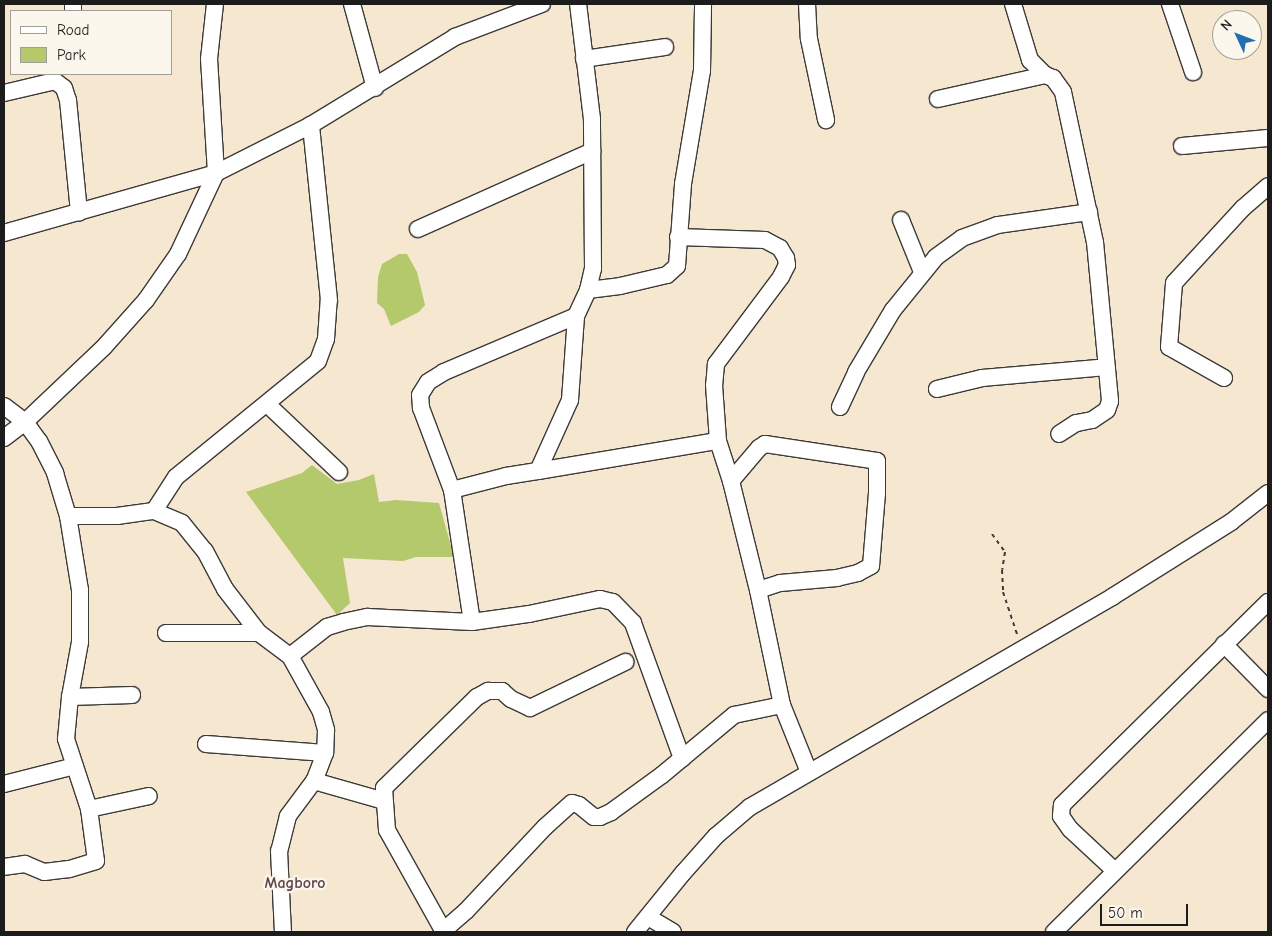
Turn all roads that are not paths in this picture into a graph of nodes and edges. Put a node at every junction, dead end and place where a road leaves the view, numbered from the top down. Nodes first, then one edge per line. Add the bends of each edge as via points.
1 (215, 4) edge
2 (352, 4) edge
3 (542, 4) edge
4 (578, 4) edge
5 (703, 4) edge
6 (807, 4) edge
7 (1013, 4) edge
8 (1170, 4) edge
9 (665, 47) dead end
10 (584, 59) junction
11 (1193, 72) dead end
12 (1045, 75) junction
13 (65, 81) edge
14 (375, 88) junction
15 (4, 93) edge
16 (938, 99) dead end
17 (826, 120) dead end
18 (311, 125) junction
19 (1268, 138) edge
20 (1182, 146) dead end
21 (592, 150) junction
22 (216, 173) junction
23 (1265, 193) edge
24 (79, 212) junction
25 (1089, 212) junction
26 (901, 220) dead end
27 (418, 229) dead end
28 (4, 233) edge
29 (678, 237) junction
30 (922, 272) junction
31 (588, 290) junction
32 (576, 316) junction
33 (1107, 367) junction
34 (1224, 378) dead end
35 (936, 389) dead end
36 (267, 404) junction
37 (4, 406) edge
38 (840, 407) dead end
39 (25, 422) junction
40 (1059, 434) dead end
41 (4, 438) edge
42 (718, 441) junction
43 (538, 471) junction
44 (339, 472) dead end
45 (731, 481) junction
46 (452, 490) junction
47 (1268, 493) edge
48 (154, 512) junction
49 (68, 516) junction
50 (758, 590) junction
51 (1268, 602) edge
52 (472, 622) junction
53 (166, 632) dead end
54 (259, 633) junction
55 (1224, 644) junction
56 (290, 656) junction
57 (625, 662) dead end
58 (1268, 689) edge
59 (132, 695) dead end
60 (70, 697) junction
61 (782, 705) junction
62 (1268, 720) edge
63 (206, 744) dead end
64 (325, 753) junction
65 (682, 758) junction
66 (75, 766) junction
67 (809, 772) junction
68 (314, 781) junction
69 (4, 784) edge
70 (149, 796) dead end
71 (384, 800) junction
72 (89, 809) junction
73 (4, 867) edge
74 (1114, 870) junction
75 (648, 917) junction
76 (282, 932) edge
77 (443, 932) edge
78 (635, 932) edge
79 (673, 932) edge
80 (1054, 932) edge

1 - 22 street via 210,59
2 - 14 street
3 - 14 street via 455,37
4 - 10 street
5 - 29 street via 702,71 683,184
6 - 17 street via 809,39
7 - 12 street via 1030,60
8 - 11 street
9 - 10 street
10 - 21 street via 592,119
12 - 16 street
12 - 25 street via 1053,78 1063,92
13 - 15 street
13 - 24 street
14 - 18 street
18 - 22 street
18 - 36 street via 329,300 326,339 318,361
19 - 20 street
21 - 27 street
21 - 31 street via 593,269
22 - 24 street
22 - 39 street via 178,254 146,300 104,347
23 - 34 street via 1174,283 1170,347
24 - 28 street
25 - 30 street via 998,225 962,238
25 - 33 street
26 - 30 street
29 - 31 street via 673,272 620,286
29 - 42 street via 765,240 780,248 786,258 787,265 780,277 716,364 714,385
30 - 38 street via 883,324
31 - 32 street
32 - 43 street via 570,400
32 - 46 street via 444,372 428,382 420,395 421,408
33 - 35 street via 982,378
33 - 40 street via 1110,401 1107,410
36 - 44 street
36 - 48 street via 176,477
37 - 39 street
39 - 41 street
39 - 49 street via 55,473
42 - 43 street
42 - 45 street
43 - 46 street
45 - 50 street
45 - 50 street via 766,444 877,461 878,493 871,566 837,578 780,583
46 - 52 street
47 - 67 street via 1231,522 1120,592
48 - 49 street
48 - 54 street via 182,524 205,552 225,589
49 - 60 street via 80,590 80,642
50 - 61 street
51 - 55 street
52 - 56 street via 367,618 343,622 327,628
52 - 65 street via 600,599 614,602 632,623
53 - 54 street
54 - 56 street
55 - 58 street
55 - 74 street via 1062,805 1061,816 1070,829
56 - 64 street via 321,712 326,730
57 - 71 street via 530,708 502,691 488,691 477,697 384,788
59 - 60 street
60 - 66 street via 66,739
61 - 65 street via 734,715
61 - 67 street
62 - 74 street
63 - 64 street
64 - 68 street
65 - 77 street via 600,818 572,803 563,809
66 - 69 street
66 - 72 street
67 - 75 street via 750,807 716,836
68 - 71 street
68 - 76 street via 288,816 279,851
70 - 72 street
71 - 77 street via 387,830
72 - 73 street via 96,861 44,872 25,864
74 - 80 street
75 - 78 street
75 - 79 street

